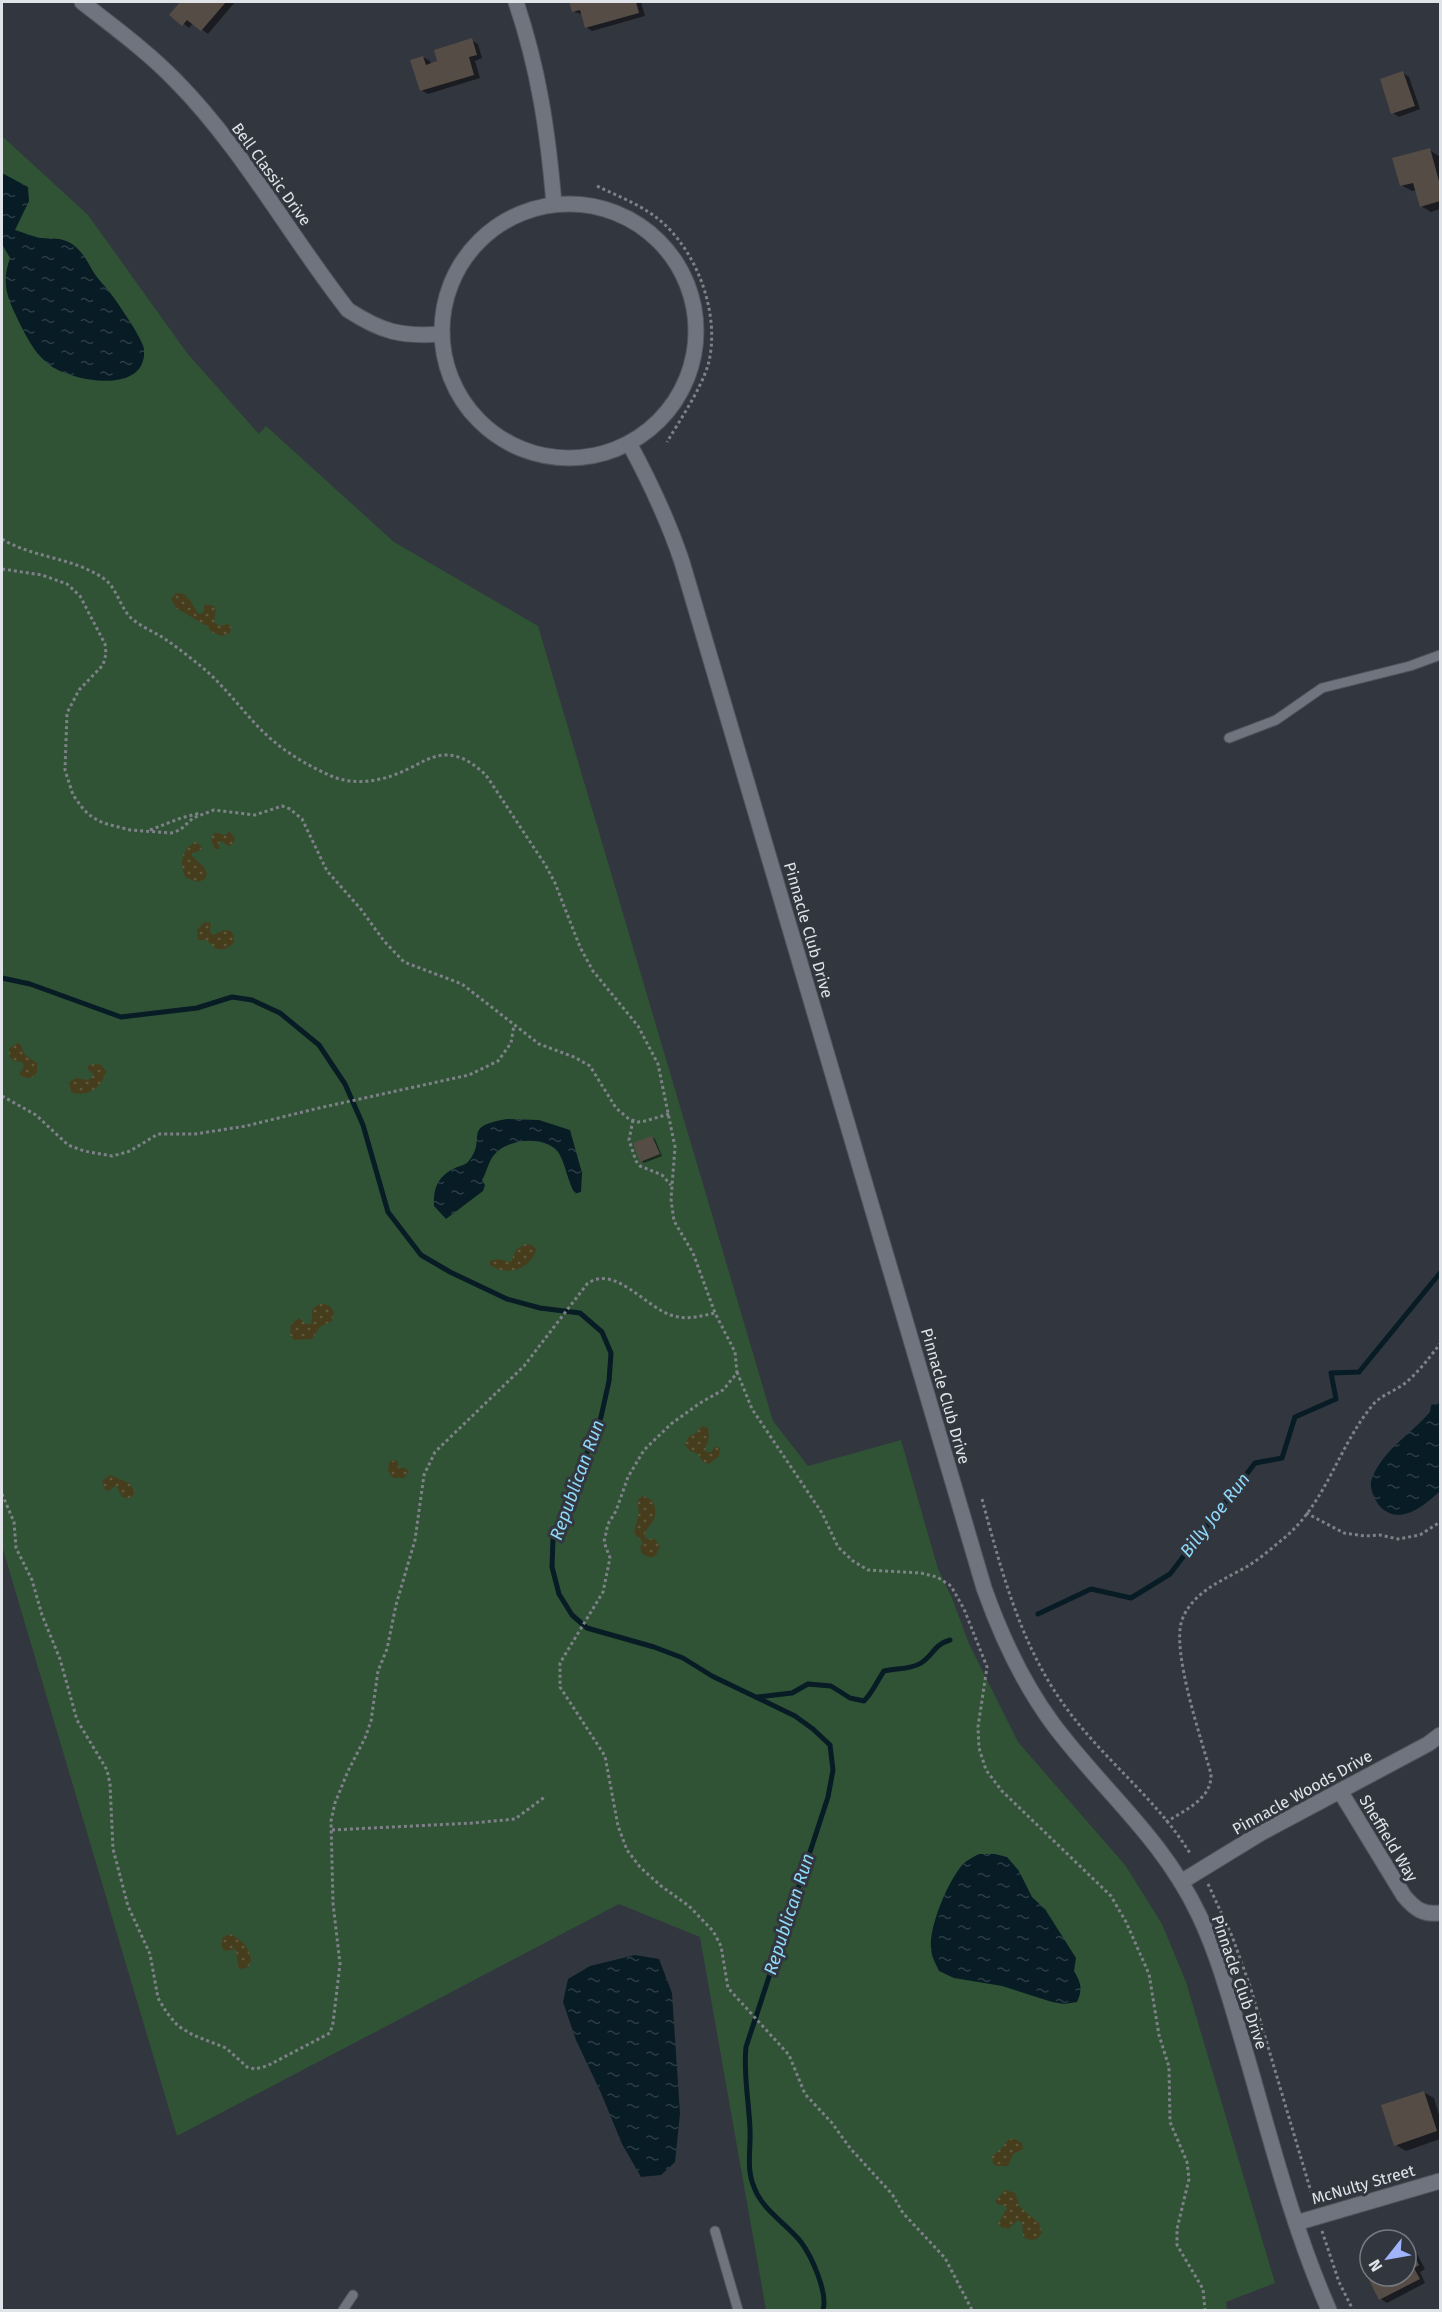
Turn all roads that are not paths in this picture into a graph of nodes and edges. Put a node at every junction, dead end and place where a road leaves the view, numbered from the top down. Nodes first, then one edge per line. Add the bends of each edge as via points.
1 (82, 2) edge
2 (516, 2) edge
3 (554, 204) junction
4 (442, 334) junction
5 (629, 443) junction
6 (1440, 655) edge
7 (1229, 738) dead end
8 (1440, 1735) edge
9 (1340, 1791) junction
10 (1181, 1882) junction
11 (1440, 1913) edge
12 (1440, 2181) edge
13 (1296, 2223) junction
14 (715, 2231) dead end
15 (353, 2295) dead end
16 (343, 2310) edge
17 (738, 2310) edge
18 (1329, 2310) edge

1 - 4 street, Bell Classic Drive via 168,73 201,109 348,310 393,333
2 - 3 street via 540,87
3 - 4 street via 507,219 473,247 448,289
3 - 5 street via 596,207 635,223 671,255 693,303 694,351 682,389 657,423
4 - 5 street via 448,368 460,397 475,417 510,444 550,457 569,458 609,452
5 - 10 street, Pinnacle Club Drive via 657,497 682,562 997,1624 1012,1658 1053,1724 1137,1820
6 - 7 lane via 1322,688 1276,720
8 - 9 street, Pinnacle Woods Drive
9 - 10 street, Pinnacle Woods Drive
9 - 11 street, Sheffield Way via 1404,1896 1414,1908 1427,1914
10 - 13 street, Pinnacle Club Drive via 1199,1915 1225,1984
12 - 13 street, McNulty Street
13 - 18 street, Pinnacle Club Drive
14 - 17 lane
15 - 16 lane

